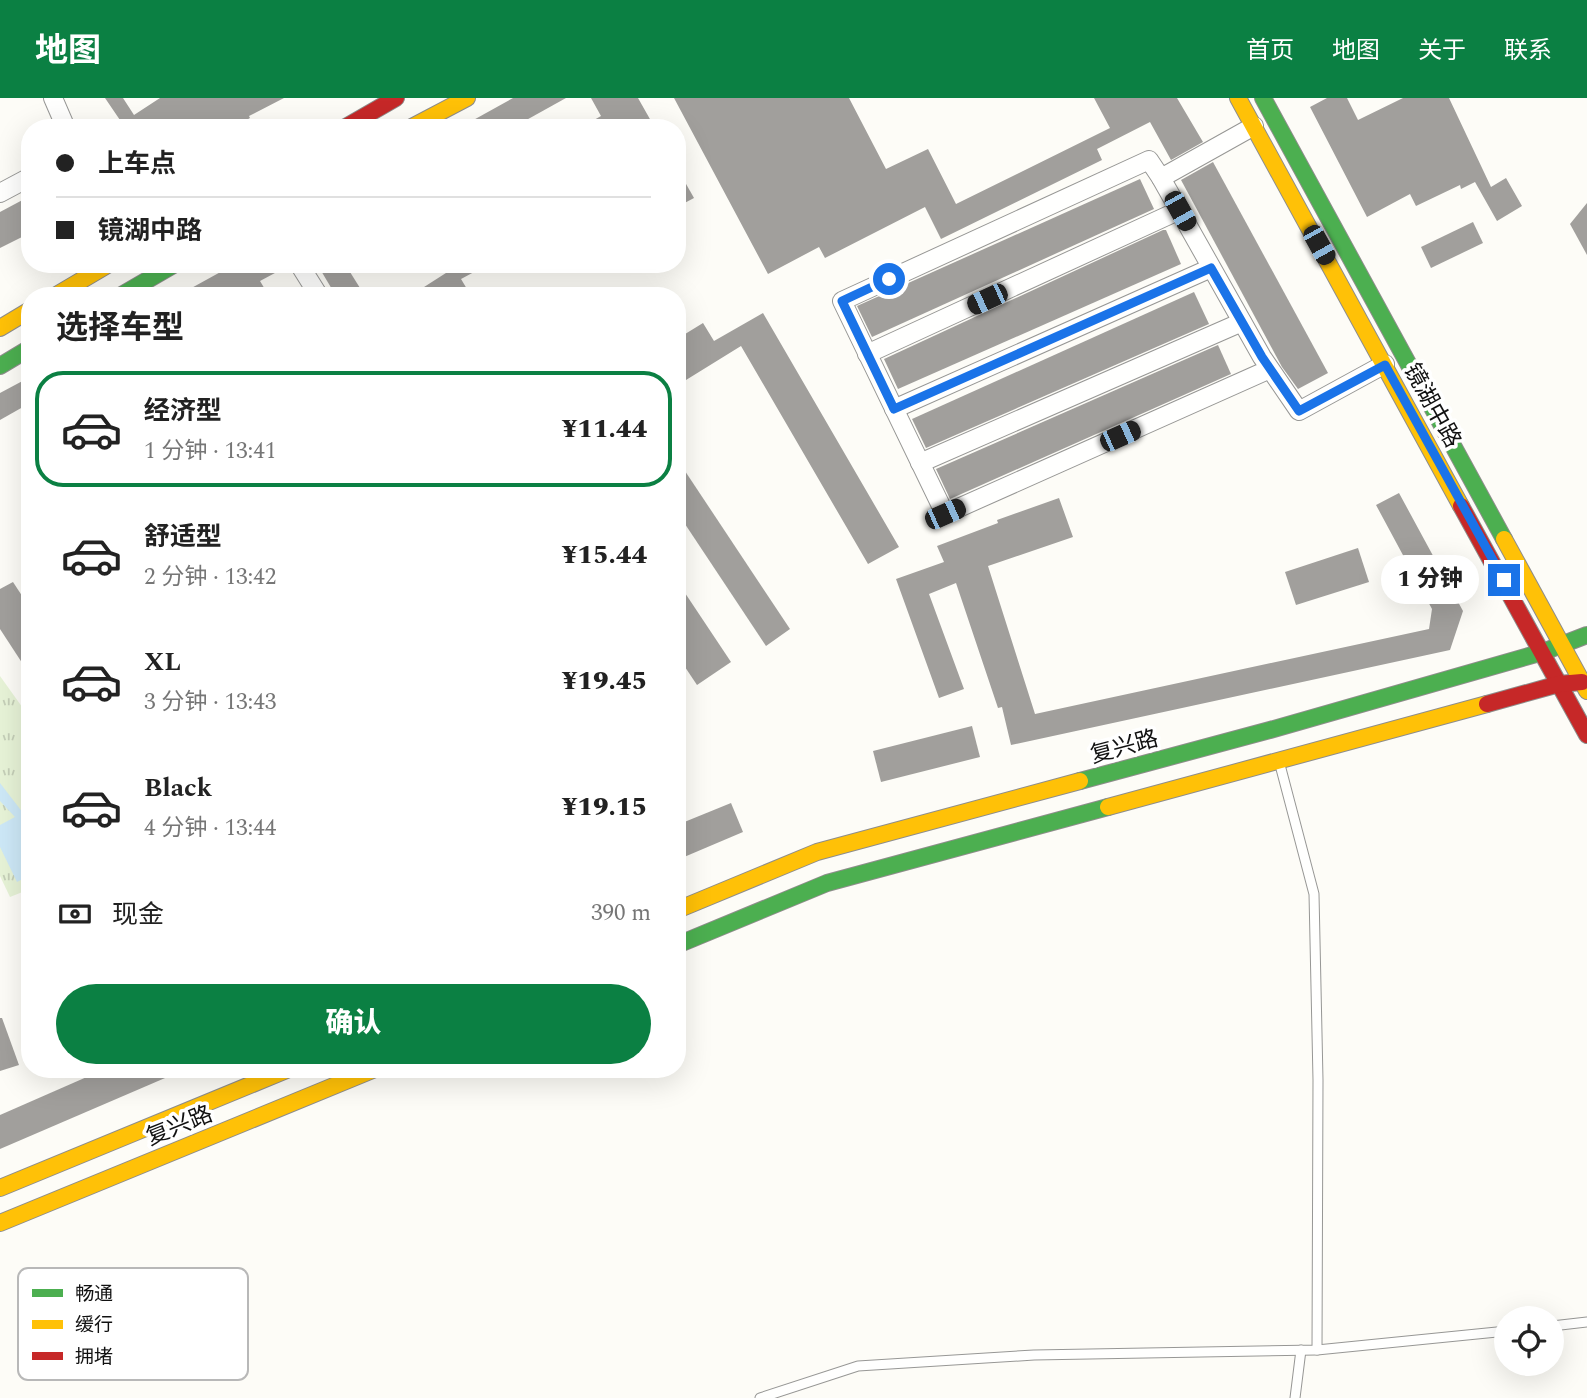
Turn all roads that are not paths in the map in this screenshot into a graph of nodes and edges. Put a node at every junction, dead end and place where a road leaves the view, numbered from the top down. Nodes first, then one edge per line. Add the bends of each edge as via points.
1 (53, 98) edge
2 (467, 98) edge
3 (1238, 98) edge
4 (1263, 98) edge
5 (404, 112) edge
6 (361, 118) edge
7 (62, 119) edge
8 (1254, 126) junction
9 (1161, 178) junction
10 (21, 182) edge
11 (0, 193) edge
12 (1180, 211) junction
13 (1211, 268) junction
14 (94, 273) edge
15 (160, 273) edge
16 (70, 287) edge
17 (135, 287) edge
18 (21, 315) edge
19 (1242, 322) junction
20 (0, 328) edge
21 (21, 353) edge
22 (867, 354) junction
23 (1385, 365) junction
24 (0, 366) edge
25 (1270, 369) junction
26 (894, 409) junction
27 (920, 463) junction
28 (1587, 635) edge
29 (1563, 645) junction
30 (1543, 652) junction
31 (1559, 684) junction
32 (1584, 687) edge
33 (1587, 735) edge
34 (1279, 761) junction
35 (686, 906) edge
36 (686, 941) edge
37 (267, 1078) edge
38 (352, 1078) edge
39 (0, 1188) edge
40 (0, 1223) edge
41 (1587, 1322) edge
42 (1564, 1325) edge
43 (1494, 1332) edge
44 (1301, 1350) junction
45 (1317, 1350) junction
46 (760, 1398) edge
47 (1295, 1398) edge

1 - 7 street
2 - 5 street
3 - 8 street, 镜湖中路
4 - 29 street, 镜湖中路
5 - 6 street
8 - 9 street
8 - 23 street, 镜湖中路
9 - 12 street
9 - 22 street via 1149,160 842,301
10 - 11 street
12 - 13 street
12 - 22 street
13 - 19 street
13 - 26 street
14 - 16 street
15 - 17 street
18 - 20 street
19 - 25 street
19 - 27 street
21 - 24 street
22 - 26 street
23 - 25 street via 1299,411
23 - 30 street, 镜湖中路
25 - 27 street via 945,514
26 - 27 street
28 - 29 street, 复兴路
29 - 30 street, 复兴路
29 - 32 street, 镜湖中路
30 - 31 street, 镜湖中路
30 - 35 street, 复兴路 via 817,852
31 - 32 street
31 - 33 street, 镜湖中路
31 - 34 street
34 - 36 street via 827,883
34 - 45 lane via 1314,894
37 - 39 street, 复兴路
38 - 40 street, 复兴路
41 - 42 lane
43 - 45 lane
44 - 45 lane
44 - 46 lane via 1034,1355 858,1367
44 - 47 lane

